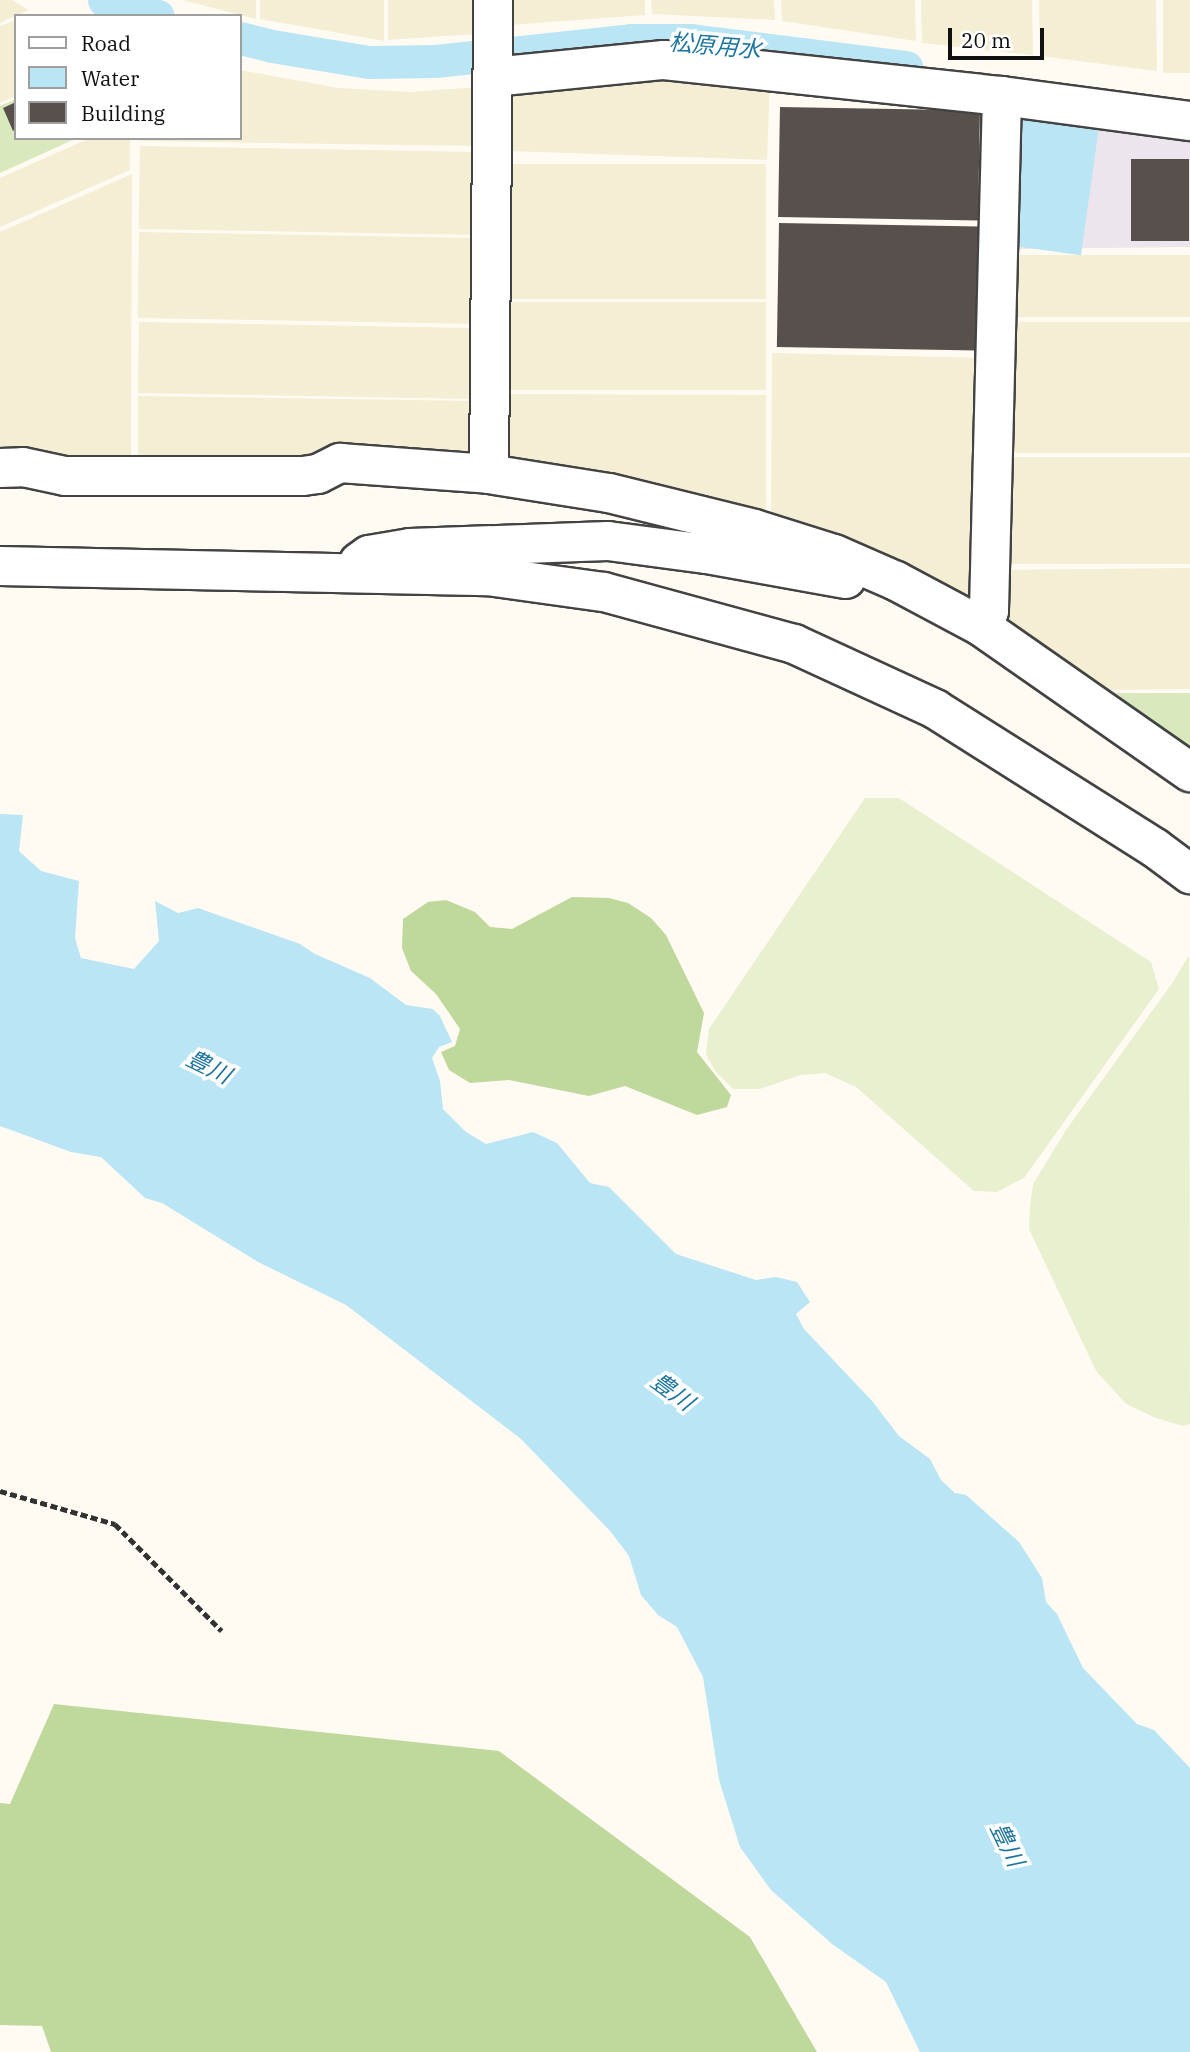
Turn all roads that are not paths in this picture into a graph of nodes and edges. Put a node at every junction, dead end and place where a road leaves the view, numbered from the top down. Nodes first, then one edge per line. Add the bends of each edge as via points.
1 (493, 0) edge
2 (493, 77) junction
3 (1002, 96) junction
4 (1190, 121) edge
5 (0, 468) edge
6 (489, 474) junction
7 (6, 562) edge
8 (354, 575) junction
9 (896, 581) junction
10 (982, 627) junction
11 (1190, 772) edge
12 (1190, 874) edge

1 - 2 street
2 - 3 street via 664,60
2 - 6 street
3 - 4 street
3 - 10 street via 989,611
5 - 6 street via 23,467 65,477 303,476 340,463
6 - 9 street via 609,494 754,529 834,554
7 - 8 street
8 - 9 street via 354,565 369,555 410,548 608,541 880,586
8 - 12 street via 488,576 604,592 794,644 936,709
9 - 10 street
10 - 11 street

